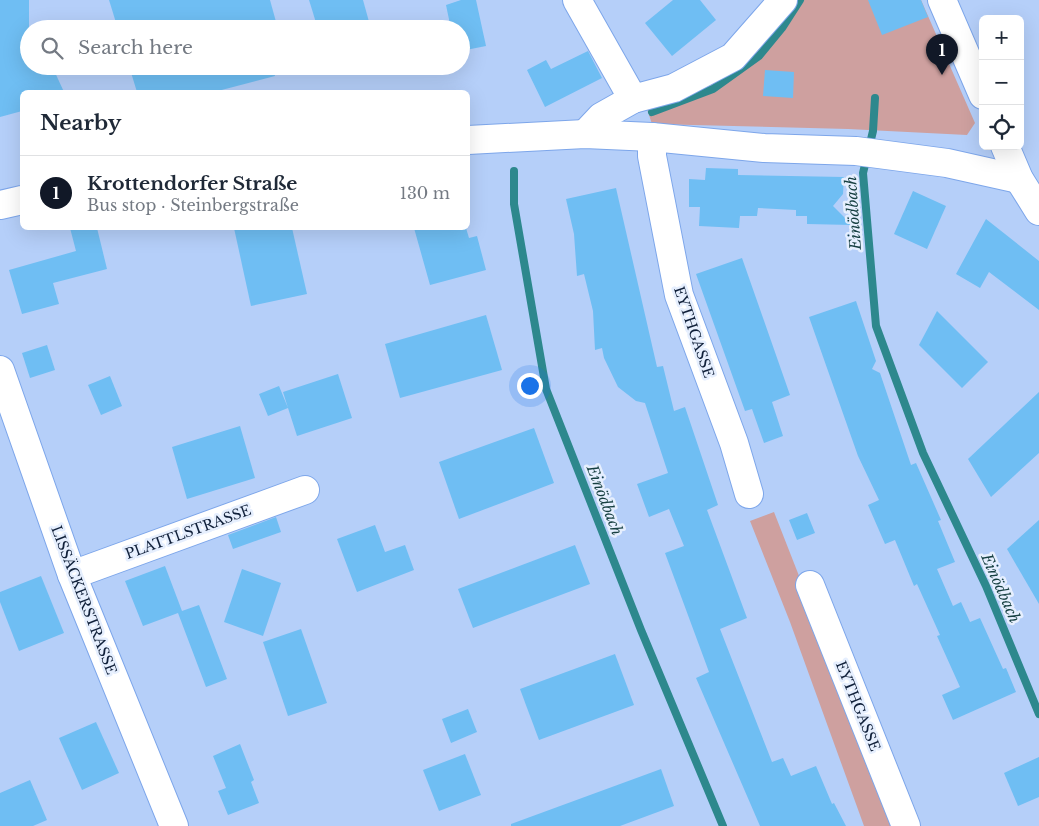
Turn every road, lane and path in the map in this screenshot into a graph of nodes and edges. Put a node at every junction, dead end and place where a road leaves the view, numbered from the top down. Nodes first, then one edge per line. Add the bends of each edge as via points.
1 (577, 0) edge
2 (783, 0) edge
3 (942, 0) edge
4 (979, 86) edge
5 (634, 99) junction
6 (585, 134) junction
7 (652, 136) junction
8 (470, 140) edge
9 (1007, 150) edge
10 (1020, 179) junction
11 (20, 200) edge
12 (0, 205) edge
13 (1039, 212) edge
14 (0, 370) edge
15 (305, 490) dead end
16 (749, 494) dead end
17 (72, 574) junction
18 (810, 586) dead end
19 (174, 826) edge
20 (906, 826) edge

1 - 5 street
2 - 5 street via 733,57 674,88
3 - 4 street
5 - 6 street via 601,116
6 - 7 street
6 - 8 street
7 - 10 street via 764,148 867,152
7 - 16 street, EYTHGASSE via 652,156 679,295 734,443
9 - 10 street
10 - 13 street
11 - 12 street
14 - 17 street, LISSÄCKERSTRASSE
15 - 17 street, PLATTLSTRASSE
17 - 19 street, LISSÄCKERSTRASSE
18 - 20 street, EYTHGASSE

